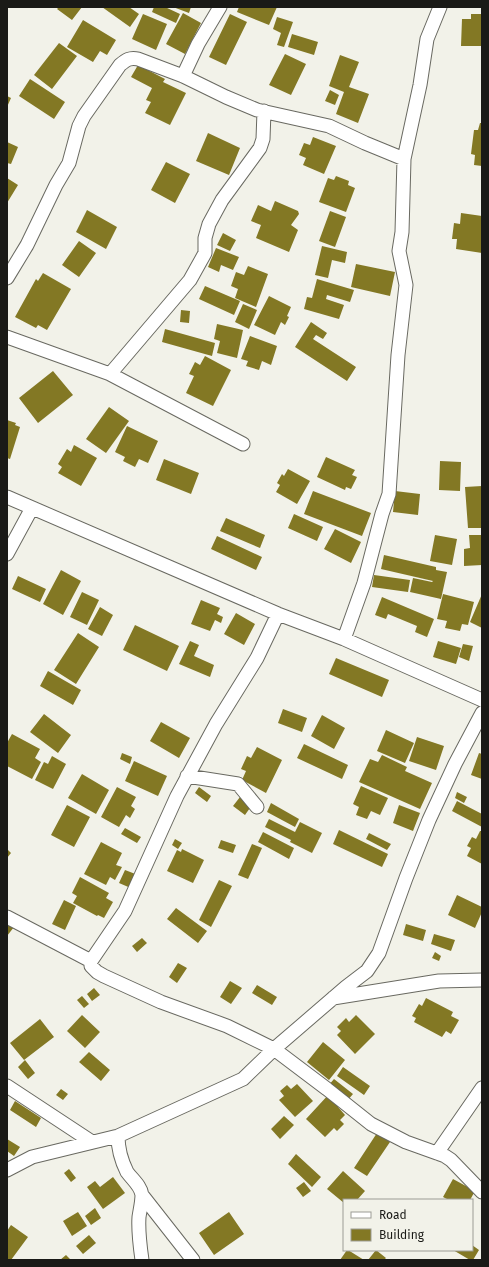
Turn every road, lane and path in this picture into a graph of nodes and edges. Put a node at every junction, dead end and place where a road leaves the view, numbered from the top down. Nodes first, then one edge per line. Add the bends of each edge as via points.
1 (220, 7) edge
2 (440, 7) edge
3 (183, 76) junction
4 (264, 111) junction
5 (404, 159) junction
6 (7, 278) edge
7 (7, 337) edge
8 (110, 374) junction
9 (244, 444) dead end
10 (7, 497) edge
11 (32, 508) junction
12 (7, 554) edge
13 (278, 614) junction
14 (344, 639) junction
15 (482, 700) edge
16 (482, 713) edge
17 (188, 776) junction
18 (257, 807) dead end
19 (7, 918) edge
20 (91, 961) junction
21 (482, 980) edge
22 (333, 998) junction
23 (274, 1049) junction
24 (7, 1086) edge
25 (482, 1088) edge
26 (118, 1136) junction
27 (92, 1142) junction
28 (437, 1153) junction
29 (7, 1170) edge
30 (482, 1192) edge
31 (142, 1195) junction
32 (142, 1260) edge
33 (193, 1260) edge

1 - 3 street
2 - 5 street via 427,39
3 - 4 street via 226,97
3 - 6 street via 132,58 120,65 84,116 69,164
4 - 5 street via 329,126
4 - 8 street via 263,139 260,148 222,200 209,224 205,238 205,253 190,280
5 - 14 street via 399,251 406,285 398,355 389,494 364,583
7 - 8 street
8 - 9 street
10 - 11 street
11 - 12 street
11 - 13 street
13 - 14 street
13 - 17 street via 257,658 216,724
14 - 15 street
16 - 22 street via 429,820 379,953 367,971
17 - 18 street via 238,784
17 - 20 street via 125,911
19 - 20 street
20 - 23 street via 91,966 97,972 111,979 161,1002 227,1026
21 - 22 street via 439,981
22 - 23 street
23 - 26 street via 243,1079
23 - 28 street via 371,1124 406,1142
24 - 27 street
25 - 28 street
26 - 27 street
26 - 31 street via 121,1156
27 - 29 street via 32,1157
28 - 30 street via 451,1160
31 - 32 street via 139,1242
31 - 33 street

